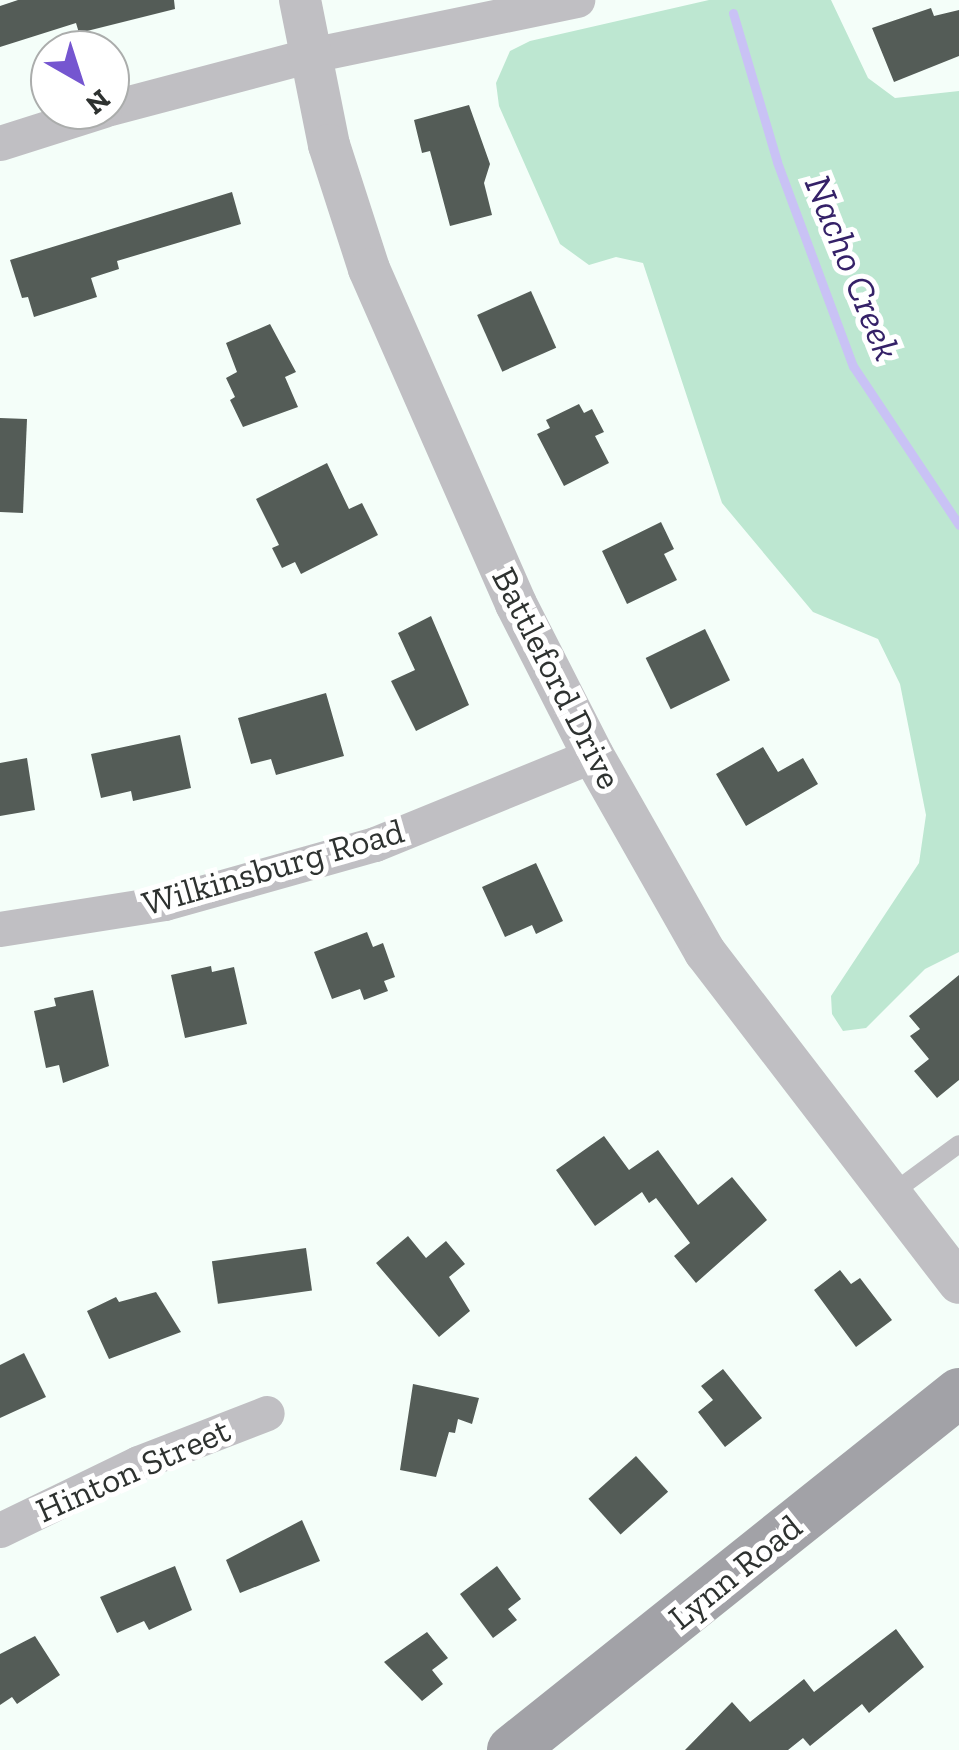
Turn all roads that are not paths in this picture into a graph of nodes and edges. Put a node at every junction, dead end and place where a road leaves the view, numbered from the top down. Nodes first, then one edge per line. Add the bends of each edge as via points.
1 (300, 0) edge
2 (577, 0) edge
3 (311, 55) junction
4 (130, 103) edge
5 (41, 130) edge
6 (0, 143) edge
7 (593, 755) junction
8 (0, 928) edge
9 (959, 1144) edge
10 (889, 1195) junction
11 (959, 1282) edge
12 (959, 1394) edge
13 (267, 1412) dead end
14 (0, 1530) edge
15 (512, 1750) edge

1 - 3 street, Battleford Drive
2 - 3 street
3 - 4 street
3 - 7 street, Battleford Drive via 329,144 370,269 516,604
5 - 6 street
7 - 8 street, Wilkinsburg Road via 375,844 164,904
7 - 10 street, Battleford Drive via 705,952
9 - 10 lane
10 - 11 street, Battleford Drive
12 - 15 main road, Lynn Road
13 - 14 street, Hinton Street

